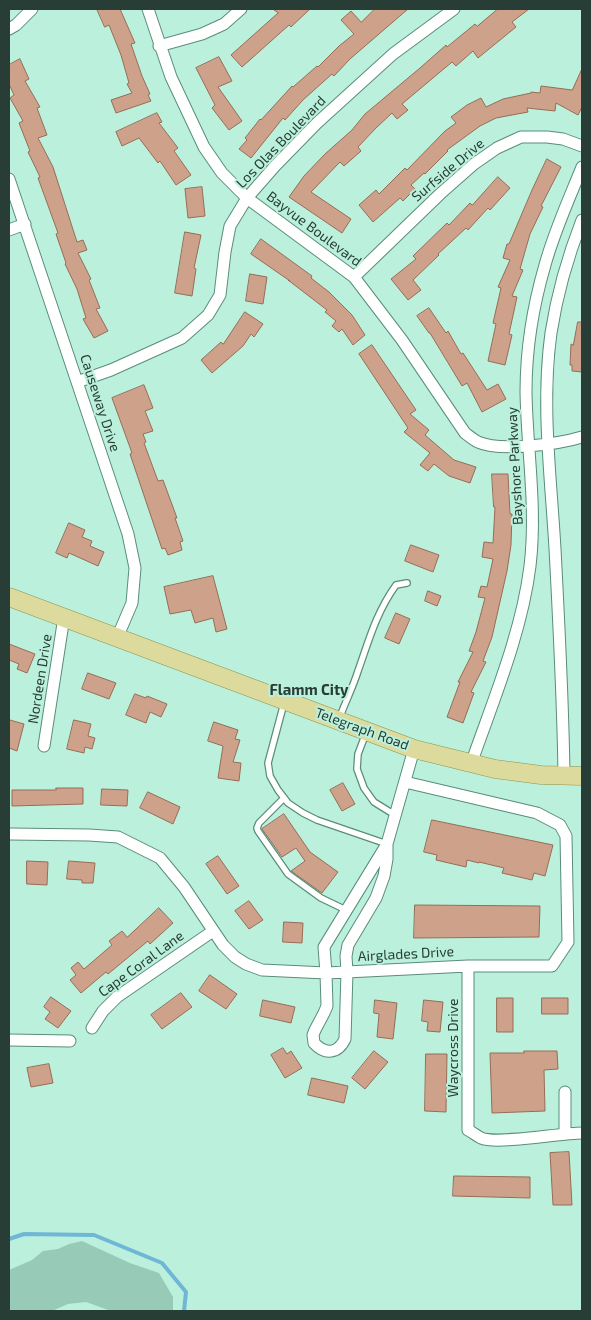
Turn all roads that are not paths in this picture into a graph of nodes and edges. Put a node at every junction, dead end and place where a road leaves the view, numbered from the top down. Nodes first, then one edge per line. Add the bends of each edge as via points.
1 (32, 9) edge
2 (148, 9) edge
3 (240, 9) edge
4 (454, 9) edge
5 (9, 28) edge
6 (159, 46) junction
7 (582, 146) edge
8 (582, 167) edge
9 (9, 179) edge
10 (247, 198) junction
11 (582, 220) edge
12 (25, 224) junction
13 (9, 230) edge
14 (354, 277) junction
15 (77, 382) junction
16 (582, 437) edge
17 (549, 443) junction
18 (528, 445) junction
19 (407, 583) dead end
20 (9, 597) edge
21 (64, 617) junction
22 (117, 638) junction
23 (285, 701) junction
24 (338, 720) junction
25 (366, 731) junction
26 (44, 746) dead end
27 (414, 749) junction
28 (472, 764) junction
29 (564, 776) junction
30 (582, 776) edge
31 (405, 782) junction
32 (284, 798) junction
33 (395, 815) junction
34 (9, 834) edge
35 (387, 844) junction
36 (346, 910) junction
37 (213, 931) junction
38 (468, 966) junction
39 (347, 972) junction
40 (326, 973) junction
41 (92, 1028) dead end
42 (9, 1040) edge
43 (70, 1041) dead end
44 (565, 1092) dead end
45 (565, 1133) junction
46 (582, 1133) edge

1 - 5 street
2 - 6 street, Bayvue Boulevard
3 - 6 street via 224,24
4 - 10 street, Los Olas Boulevard via 386,60 317,124
6 - 10 street, Bayvue Boulevard via 204,147 222,173
7 - 14 street, Surfside Drive via 563,139 521,137 497,148 440,194
8 - 18 street, Bayshore Parkway via 544,267 532,326 526,390
9 - 12 street, Causeway Drive
10 - 14 street, Bayvue Boulevard
10 - 15 street, Los Olas Boulevard via 230,226 220,295 208,315 182,338
11 - 17 street via 564,271 551,334 547,396
12 - 13 street
12 - 15 street, Causeway Drive
14 - 18 street, Bayvue Boulevard via 402,340 465,434 496,446
15 - 22 street, Causeway Drive via 128,534 135,568 132,603
16 - 17 street, Bayvue Boulevard
17 - 18 street, Bayvue Boulevard
17 - 29 street via 563,697
18 - 28 street, Bayshore Parkway via 533,538 527,584 513,641
19 - 24 lane via 396,585 383,603
20 - 21 main road, Telegraph Road
21 - 22 main road, Telegraph Road
21 - 26 street, Nordeen Drive
22 - 23 main road, Telegraph Road
23 - 24 main road, Telegraph Road
23 - 32 lane via 268,763 270,776
24 - 25 main road, Telegraph Road
25 - 27 main road, Telegraph Road
25 - 33 lane via 357,769 374,802
27 - 28 main road, Telegraph Road
27 - 31 street
28 - 29 main road, Telegraph Road via 518,773
29 - 30 main road, Telegraph Road
31 - 33 street
31 - 38 street, Airglades Drive via 537,813 560,825 566,836 568,942 552,966
32 - 35 lane via 317,820
32 - 36 lane via 256,828 288,874 321,898
33 - 35 street
34 - 37 street, Airglades Drive via 118,837 160,858
35 - 36 street
35 - 39 street via 384,876 376,898 348,945
36 - 40 street via 324,947
37 - 40 street, Airglades Drive via 235,957 262,970
37 - 41 street, Cape Coral Lane via 117,997 102,1011
38 - 39 street, Airglades Drive
38 - 45 street, Waycross Drive via 468,1130 482,1139 500,1140
39 - 40 street, Airglades Drive
39 - 40 street via 345,1040 336,1051 330,1052 318,1048 313,1035 327,1006
42 - 43 street
44 - 45 street
45 - 46 street

